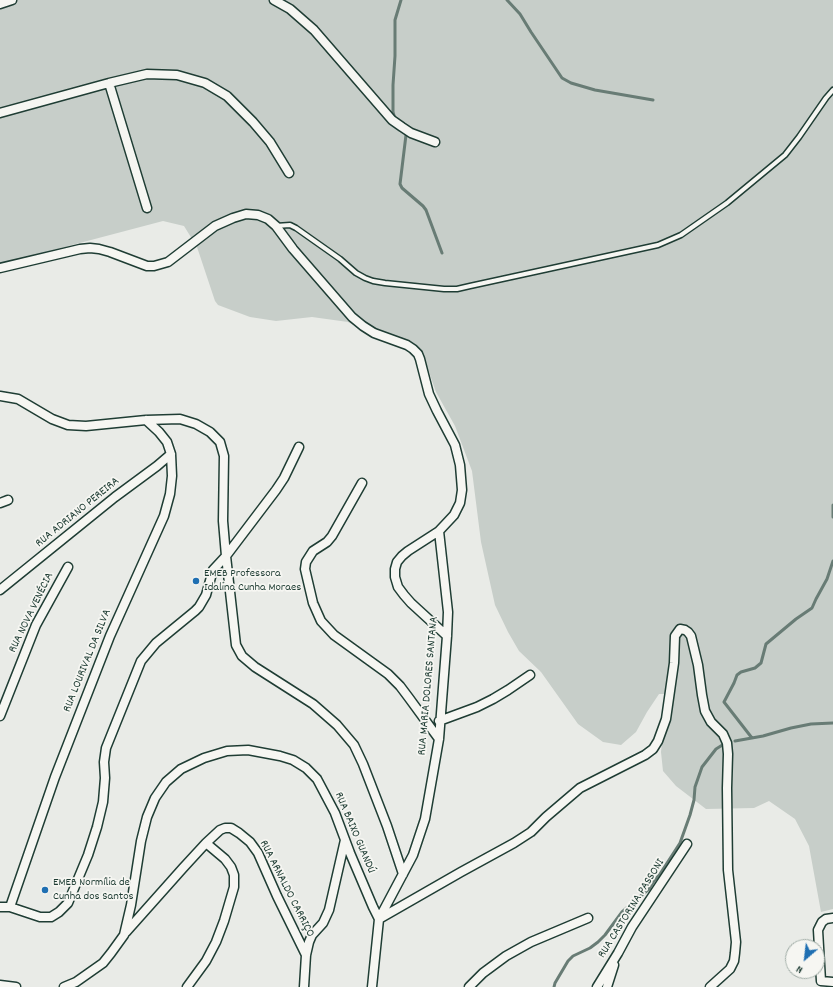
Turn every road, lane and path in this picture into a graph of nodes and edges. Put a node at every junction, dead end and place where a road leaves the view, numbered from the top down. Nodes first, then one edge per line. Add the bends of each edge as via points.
1 (12, 0) edge
2 (274, 0) edge
3 (0, 4) edge
4 (109, 83) junction
5 (833, 90) edge
6 (0, 113) edge
7 (435, 142) dead end
8 (289, 173) dead end
9 (147, 208) dead end
10 (276, 226) junction
11 (0, 268) edge
12 (0, 396) edge
13 (146, 420) junction
14 (299, 447) dead end
15 (171, 454) junction
16 (362, 483) dead end
17 (439, 531) junction
18 (226, 556) junction
19 (68, 567) dead end
20 (0, 590) edge
21 (447, 636) junction
22 (530, 675) dead end
23 (0, 716) edge
24 (439, 721) junction
25 (438, 739) junction
26 (345, 839) junction
27 (206, 843) junction
28 (687, 844) dead end
29 (403, 874) junction
30 (0, 907) edge
31 (10, 908) junction
32 (588, 918) dead end
33 (833, 918) edge
34 (379, 920) junction
35 (124, 935) junction
36 (618, 952) junction
37 (306, 955) junction
38 (821, 981) junction
39 (833, 982) edge
40 (0, 985) edge
41 (16, 987) edge
42 (64, 987) edge
43 (187, 987) edge
44 (304, 987) edge
45 (372, 987) edge
46 (469, 987) edge
47 (597, 987) edge
48 (607, 987) edge
49 (710, 987) edge
50 (814, 987) edge

1 - 3 street
2 - 7 street via 290,9 314,30 392,120 411,133
4 - 6 street
4 - 8 street via 147,74 177,75 205,83 227,96 253,122 270,142
4 - 9 street
5 - 10 lane via 785,155 727,203 681,235 658,245 444,290 386,284 365,278 296,228 290,225
10 - 11 street via 258,215 246,214 233,218 215,226 168,262 154,266 90,248
10 - 17 street via 352,317 363,326 407,345 418,354 429,394 455,445 460,464 460,502 454,516
12 - 13 street via 18,399 52,419 68,425 86,426
13 - 15 street, RUA LOURIVAL DA SILVA via 167,442
13 - 18 street via 180,419 210,432 220,442 224,456
14 - 18 street via 276,490
15 - 20 street, RUA ADRIANO PEREIRA
15 - 31 street, RUA LOURIVAL DA SILVA via 170,494 164,516 110,636 57,770
16 - 25 street via 332,536 313,552 306,562 305,569 313,603 321,621 334,635 388,674 400,686
17 - 21 street, RUA MARIA DOLORES SANTANA via 448,612
17 - 21 street via 402,556 395,569 395,577 398,586 411,604
18 - 29 street via 236,645 242,656 313,704 354,745 387,826
18 - 31 street via 213,570 206,595 199,607 156,643 141,661 106,748 103,802 88,855 68,903 51,917 40,917
19 - 23 street, RUA NOVA VENÉCIA via 36,625
21 - 24 street, RUA MARIA DOLORES SANTANA
22 - 24 street via 493,699
24 - 25 street, RUA MARIA DOLORES SANTANA
25 - 29 street, RUA MARIA DOLORES SANTANA via 425,819 413,855
26 - 34 street, RUA BAIXO GUANDÚ
26 - 35 street, RUA BAIXO GUANDÚ via 317,779 293,760 248,750 227,751 204,758 181,769 166,782 155,798 141,842
26 - 37 street via 329,910 323,923 310,938
27 - 35 street, RUA ARNALDO CARRIÇO
27 - 37 street, RUA ARNALDO CARRIÇO via 225,828 239,833 250,842 258,853
27 - 43 street via 232,868 234,887 216,942
28 - 36 street, RUA CASTORINA PASSONI
29 - 34 street, RUA MARIA DOLORES SANTANA
30 - 31 street
32 - 46 street via 531,942 506,956
33 - 38 street via 822,922 818,930
34 - 45 street, RUA MARIA DOLORES SANTANA
34 - 49 street via 460,872 514,844 580,788 653,749 666,719 675,636 680,629 685,630 691,636 705,711 711,722 723,734 728,754 728,870 736,942 734,961 730,969
35 - 42 street, RUA BAIXO GUANDÚ via 103,963 76,982
36 - 47 street, RUA CASTORINA PASSONI
36 - 48 street
37 - 44 street
38 - 39 street
38 - 50 street
40 - 41 street

